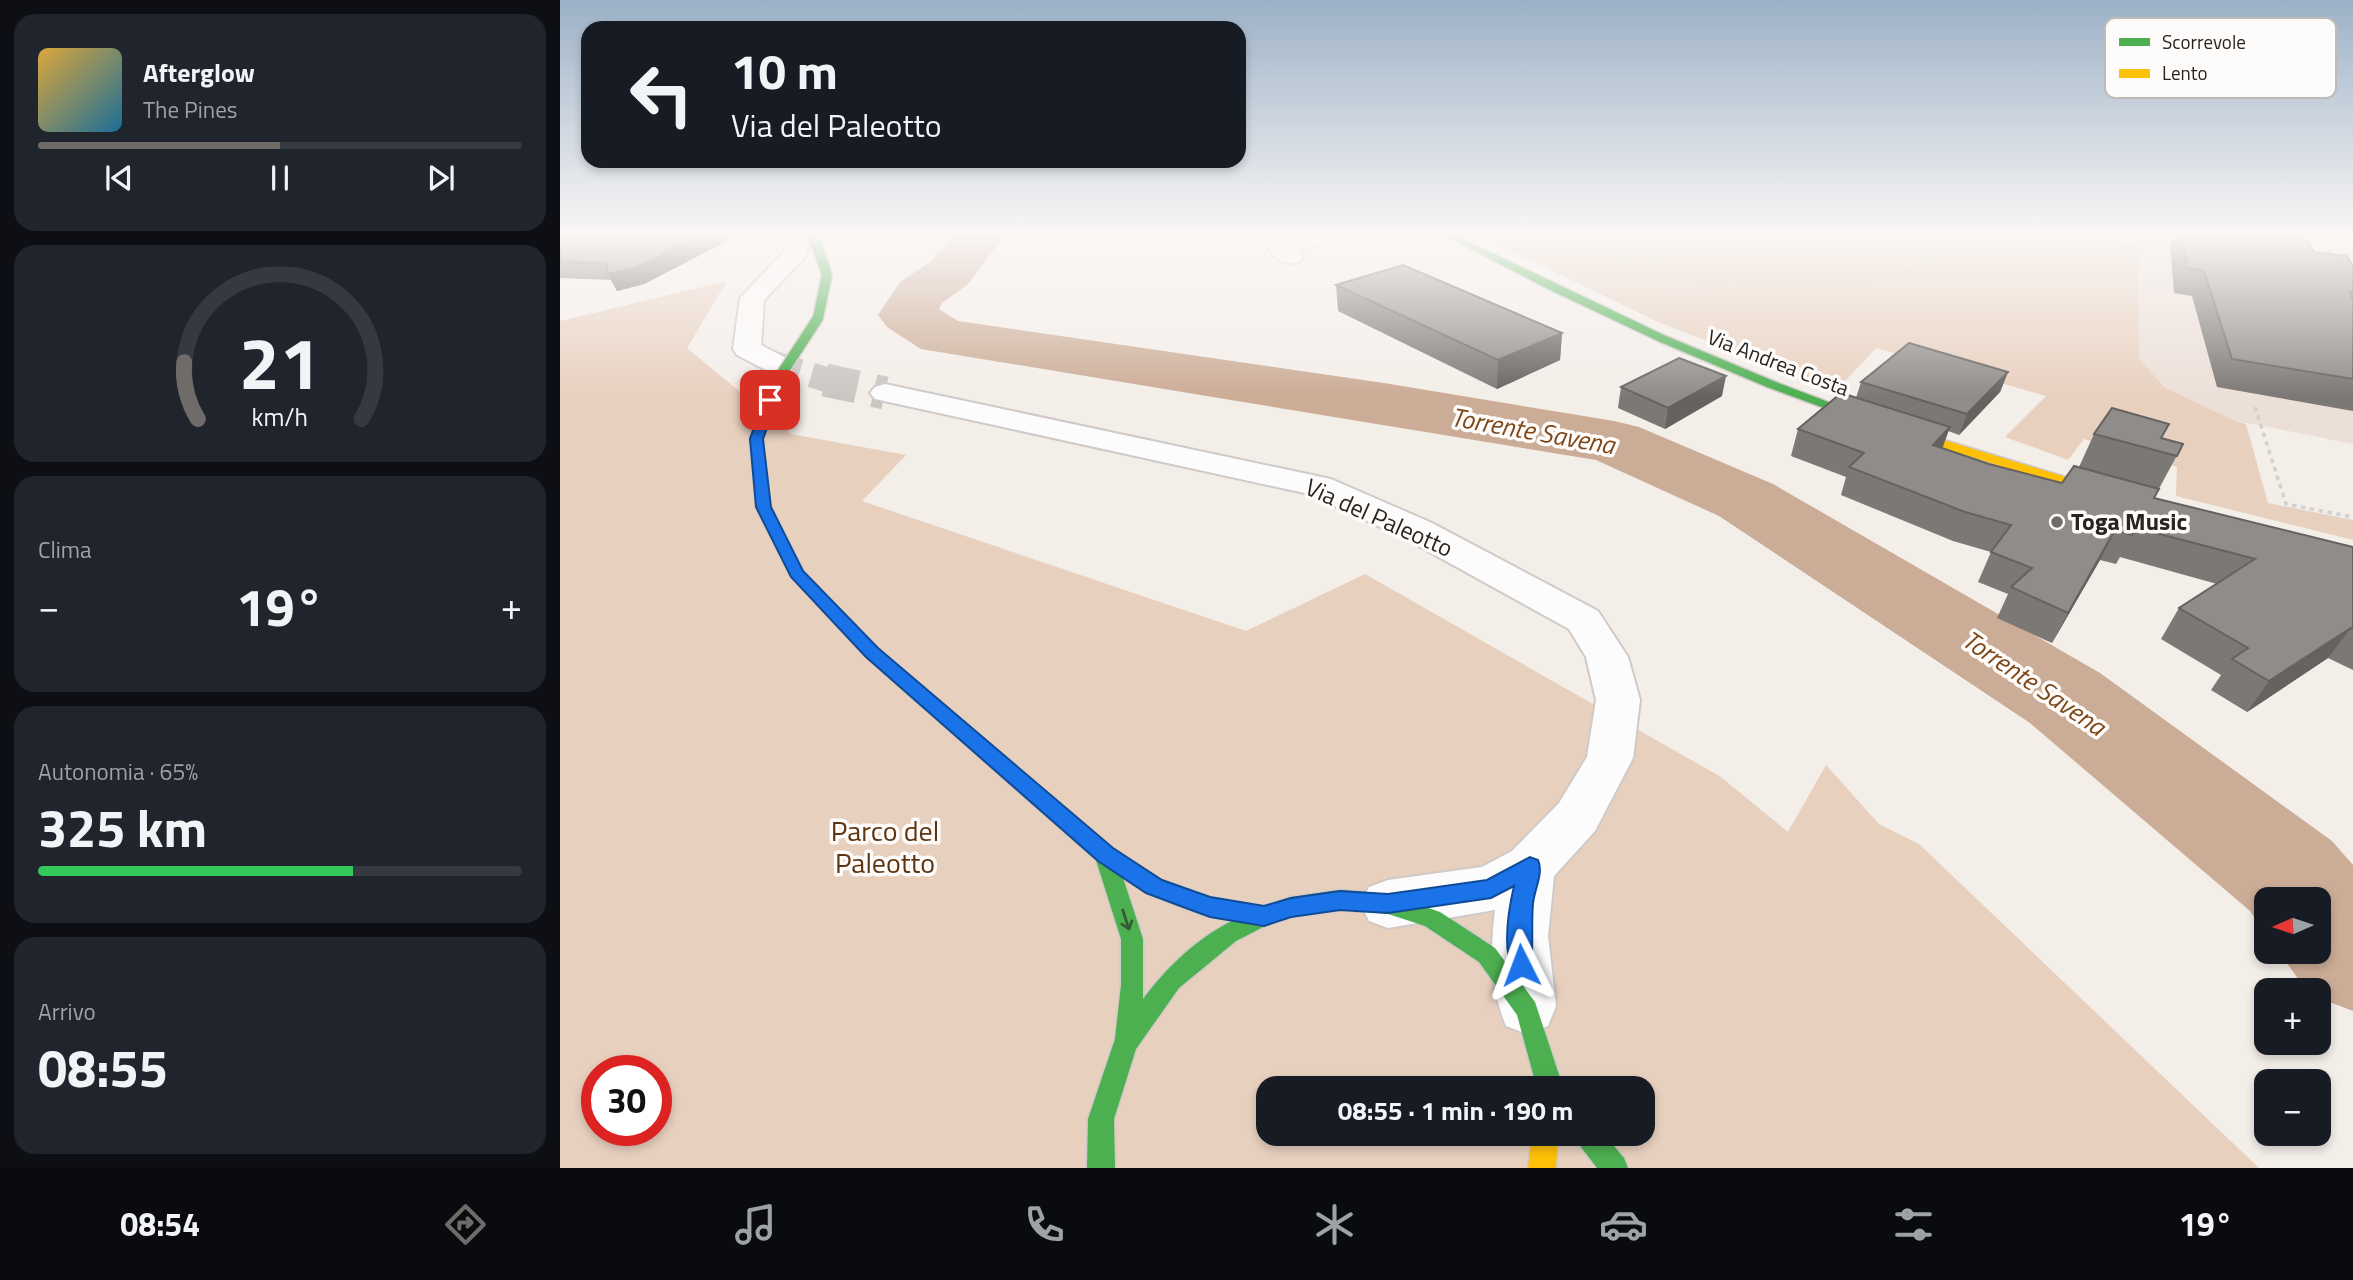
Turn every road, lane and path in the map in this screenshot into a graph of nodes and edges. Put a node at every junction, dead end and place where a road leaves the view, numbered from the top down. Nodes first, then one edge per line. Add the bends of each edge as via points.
1 (761, 289) edge
2 (824, 289) edge
3 (1554, 289) edge
4 (1687, 289) edge
5 (1651, 302) dead end
6 (776, 364) tunnel mouth
7 (885, 393) tunnel mouth
8 (2255, 407) dead end
9 (2130, 501) edge
10 (2353, 517) edge
11 (1105, 855) junction
12 (1530, 866) junction
13 (1388, 904) junction
14 (1264, 916) junction
15 (1527, 1010) junction
16 (1126, 1042) junction
17 (1547, 1076) edge
18 (1544, 1146) edge
19 (1597, 1146) edge
20 (1101, 1168) edge
21 (1542, 1168) edge
22 (1614, 1168) edge

1 - 6 street via 752,298 747,349
2 - 11 main road, bridge via 818,318 777,381 757,439 764,507 797,573 872,653
3 - 9 main road, Via Andrea Costa via 1762,381 1914,435
4 - 5 path
7 - 12 street, Via del Paleotto via 1319,486 1419,531 1584,620 1607,657 1618,699 1610,758 1577,817
8 - 10 path via 2286,505
11 - 14 main road via 1154,887 1210,907
11 -> 16 main road via 1132,939 1133,985
12 - 13 street, Via del Paleotto via 1491,889
12 - 15 street via 1518,942
13 - 14 main road via 1340,900
13 - 15 main road via 1432,919 1487,955
14 - 16 main road via 1228,934 1171,980
15 - 17 main road
16 - 20 main road via 1101,1119
18 - 21 main road
19 - 22 main road

